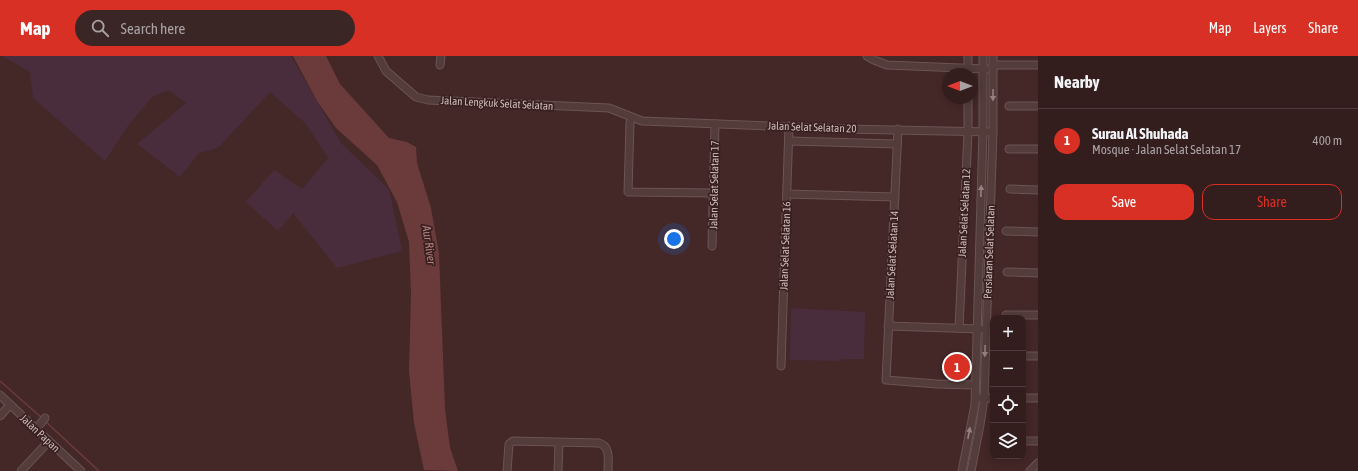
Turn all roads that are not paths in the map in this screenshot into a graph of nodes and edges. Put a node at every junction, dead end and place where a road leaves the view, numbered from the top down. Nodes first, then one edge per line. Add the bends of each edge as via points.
1 (378, 56) edge
2 (441, 56) edge
3 (867, 56) edge
4 (968, 56) edge
5 (983, 56) edge
6 (990, 56) edge
7 (993, 56) edge
8 (440, 65) dead end
9 (993, 65) junction
10 (1038, 65) edge
11 (968, 68) edge
12 (942, 69) edge
13 (978, 70) edge
14 (983, 70) junction
15 (968, 104) edge
16 (1009, 106) dead end
17 (1038, 106) edge
18 (632, 118) junction
19 (715, 124) junction
20 (789, 126) junction
21 (898, 129) junction
22 (968, 132) junction
23 (983, 132) junction
24 (993, 132) junction
25 (789, 141) junction
26 (897, 144) junction
27 (1009, 149) dead end
28 (1038, 149) edge
29 (1010, 190) dead end
30 (1038, 190) edge
31 (714, 193) junction
32 (787, 194) junction
33 (895, 197) junction
34 (1006, 231) dead end
35 (1038, 232) edge
36 (712, 246) dead end
37 (1007, 272) dead end
38 (1038, 273) edge
39 (1026, 315) edge
40 (1038, 315) edge
41 (888, 326) junction
42 (959, 328) junction
43 (976, 329) junction
44 (986, 329) junction
45 (1026, 356) edge
46 (1038, 356) edge
47 (781, 366) dead end
48 (974, 385) junction
49 (0, 395) edge
50 (974, 398) junction
51 (984, 398) junction
52 (990, 398) edge
53 (1026, 398) edge
54 (1038, 398) edge
55 (10, 405) junction
56 (0, 416) edge
57 (45, 418) dead end
58 (38, 426) junction
59 (50, 441) junction
60 (1026, 441) edge
61 (1038, 441) edge
62 (559, 443) junction
63 (1038, 463) edge
64 (21, 471) edge
65 (81, 471) edge
66 (507, 471) edge
67 (558, 471) edge
68 (608, 471) edge
69 (962, 471) edge
70 (971, 471) edge
71 (1030, 471) edge

1 - 18 street, Jalan Lengkuk Selat Selatan via 386,71 416,97 428,100 609,108
2 - 8 street
3 - 12 street via 888,64
4 - 11 street
5 - 14 street, Persiaran Selat Selatan
6 - 14 street via 990,66
7 - 9 street, Persiaran Selat Selatan
9 - 10 street
9 -> 24 street, Persiaran Selat Selatan
13 - 14 street
14 - 23 street, Persiaran Selat Selatan
15 - 22 street, Jalan Selat Selatan 12
16 - 17 street
18 - 19 street, Jalan Selat Selatan 20 via 642,121
18 - 31 street via 628,192
19 - 20 street, Jalan Selat Selatan 20
19 - 31 street, Jalan Selat Selatan 17
20 - 21 street, Jalan Selat Selatan 20
20 - 25 street, Jalan Selat Selatan 16
21 - 22 street, Jalan Selat Selatan 20
21 - 26 street, Jalan Selat Selatan 14
22 - 23 street, Jalan Selat Selatan 20
22 - 42 street, Jalan Selat Selatan 12
23 - 24 street, Jalan Selat Selatan 20
43 -> 23 street, Persiaran Selat Selatan
24 - 44 street, Persiaran Selat Selatan
25 - 26 street
25 - 32 street, Jalan Selat Selatan 16
26 - 33 street, Jalan Selat Selatan 14
27 - 28 street
29 - 30 street
31 - 36 street, Jalan Selat Selatan 17
32 - 33 street
32 - 47 street, Jalan Selat Selatan 16
33 - 41 street, Jalan Selat Selatan 14
34 - 35 street
37 - 38 street
39 - 40 street
41 - 42 street
41 - 48 street, Jalan Selat Selatan 14 via 886,380
42 - 43 street
43 - 44 street
43 - 48 street, Persiaran Selat Selatan
44 -> 51 street, Persiaran Selat Selatan
45 - 46 street
48 - 50 street, Persiaran Selat Selatan
49 - 55 street, Jalan Papan
50 - 51 street
69 -> 50 street, Persiaran Selat Selatan via 975,405
51 - 52 street
51 - 70 street, Persiaran Selat Selatan
53 - 54 street
55 - 56 street
55 - 58 street, Jalan Papan
57 - 58 street
58 - 59 street, Jalan Papan
59 - 64 street
59 - 65 street, Jalan Papan
60 - 61 street
62 - 66 street via 510,442
62 - 67 street
62 - 68 street via 603,444 609,455
63 - 71 street

